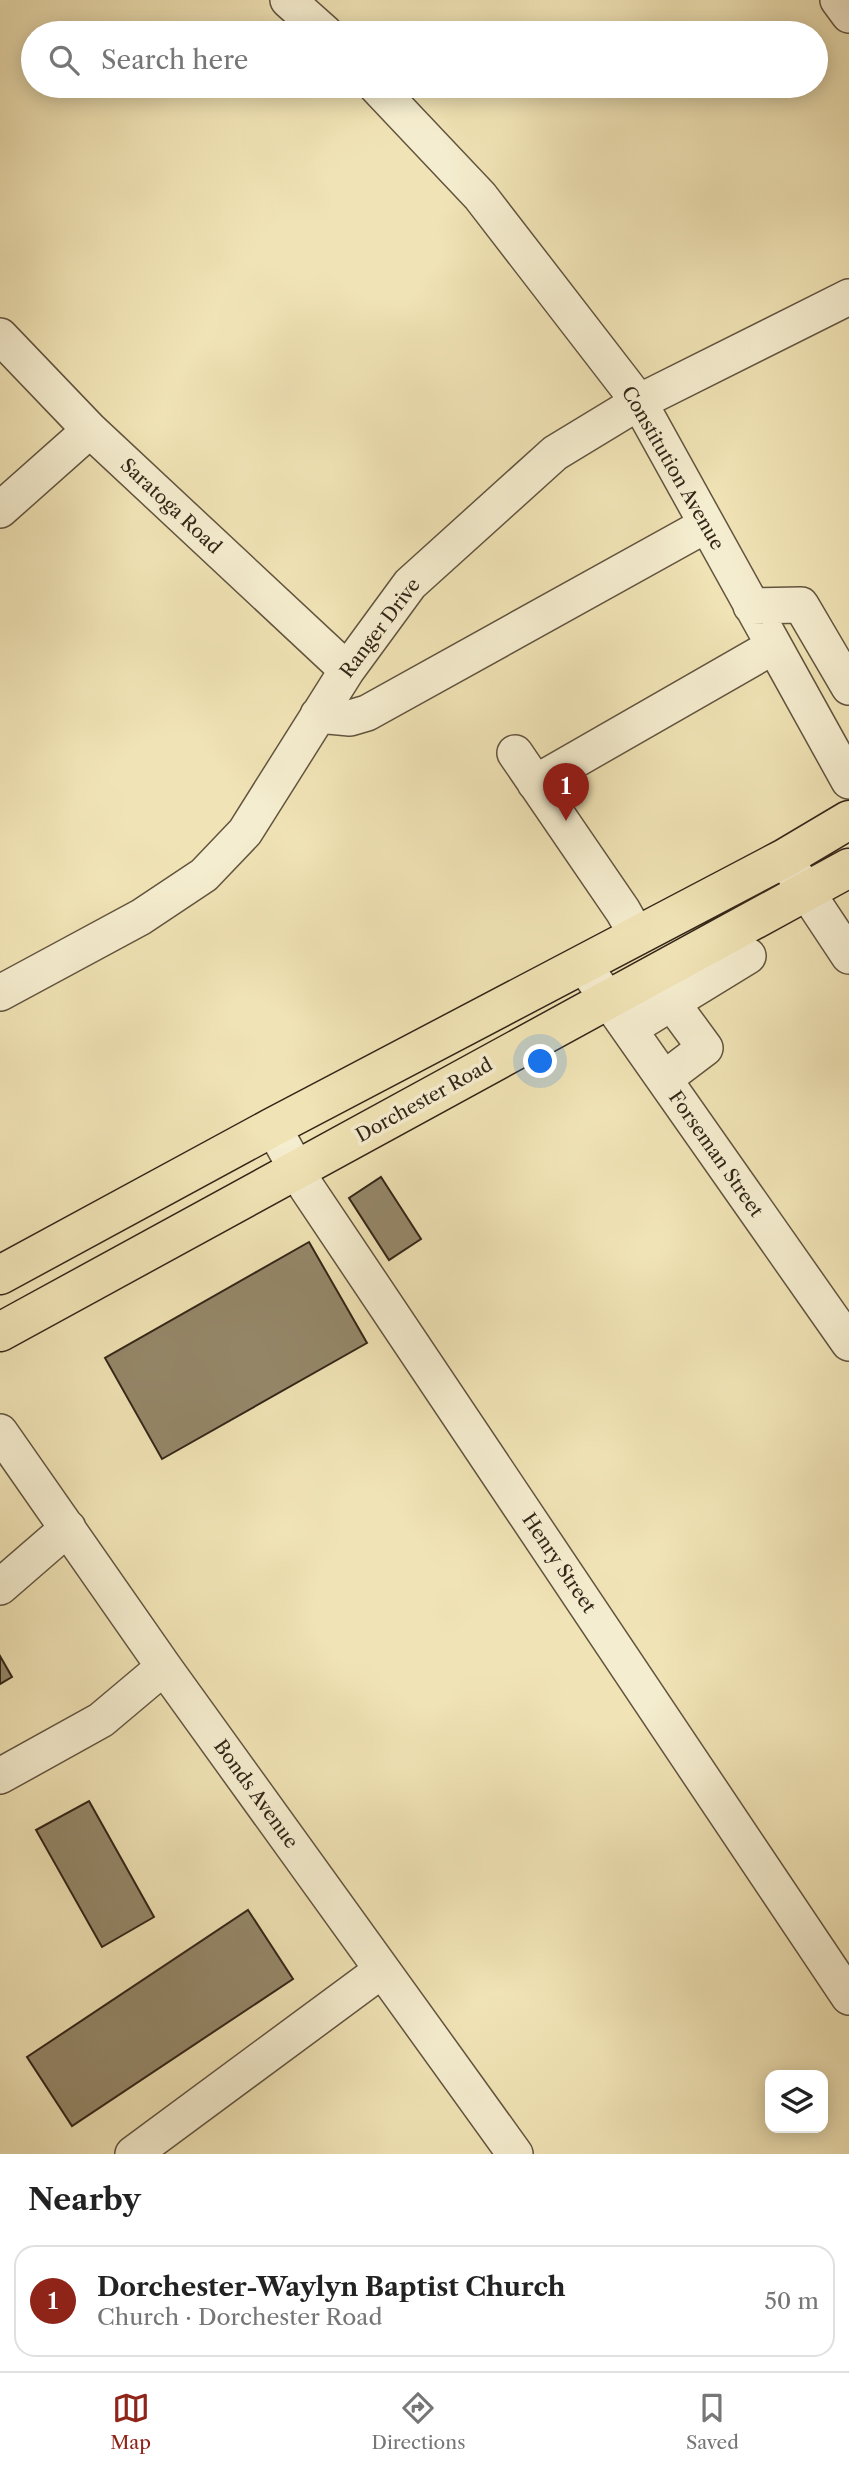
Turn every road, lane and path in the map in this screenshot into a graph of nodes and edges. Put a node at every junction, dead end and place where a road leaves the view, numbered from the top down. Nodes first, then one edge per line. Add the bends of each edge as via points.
1 (288, 0) edge
2 (838, 0) edge
3 (849, 15) edge
4 (312, 21) edge
5 (387, 98) edge
6 (849, 297) edge
7 (0, 336) edge
8 (639, 402) junction
9 (90, 430) junction
10 (0, 510) edge
11 (706, 524) junction
12 (751, 606) junction
13 (774, 646) junction
14 (347, 670) junction
15 (849, 687) edge
16 (318, 715) junction
17 (837, 731) edge
18 (515, 753) dead end
19 (849, 781) edge
20 (535, 783) junction
21 (849, 820) edge
22 (785, 858) junction
23 (849, 868) edge
24 (805, 892) junction
25 (637, 936) junction
26 (748, 956) dead end
27 (849, 956) edge
28 (583, 964) junction
29 (0, 993) edge
30 (672, 1003) junction
31 (619, 1014) junction
32 (664, 1079) junction
33 (273, 1126) junction
34 (296, 1170) junction
35 (0, 1275) edge
36 (0, 1332) edge
37 (849, 1343) edge
38 (0, 1432) edge
39 (68, 1528) junction
40 (0, 1587) edge
41 (164, 1667) junction
42 (0, 1776) edge
43 (382, 1970) junction
44 (849, 1997) edge
45 (133, 2154) edge
46 (514, 2154) edge

1 - 4 street
2 - 3 street
5 - 8 street, Constitution Avenue via 480,196
6 - 8 street, Ranger Drive
7 - 9 street, Saratoga Road
8 - 11 street, Constitution Avenue
8 - 14 street, Ranger Drive via 555,453 410,584
9 - 10 street
9 - 14 street, Saratoga Road
11 - 12 street, Constitution Avenue
11 - 16 street via 367,713 350,718
12 - 13 street, Constitution Avenue
12 - 15 street via 801,605
13 - 17 street, Constitution Avenue
13 - 20 street
14 - 16 street, Ranger Drive
16 - 29 street, Ranger Drive via 245,832 204,875 141,917
17 - 19 street, Constitution Avenue
18 - 20 street
20 - 25 street
21 - 22 main road
22 - 24 street
22 - 25 main road
23 - 24 main road, Dorchester Road
24 - 27 street
24 - 31 main road, Dorchester Road
25 - 28 main road
26 - 30 street
28 - 31 street, Forseman Street
28 - 33 main road
30 - 31 street
30 - 32 street via 705,1048
31 - 32 street, Forseman Street
31 - 34 main road, Dorchester Road
32 - 37 street, Forseman Street
33 - 34 street, Henry Street
33 - 35 main road
34 - 36 main road, Dorchester Road
34 - 44 street, Henry Street
38 - 39 street, Bonds Avenue
39 - 40 street
39 - 41 street, Bonds Avenue
41 - 42 street via 101,1720
41 - 43 street, Bonds Avenue
43 - 45 street
43 - 46 street, Bonds Avenue

